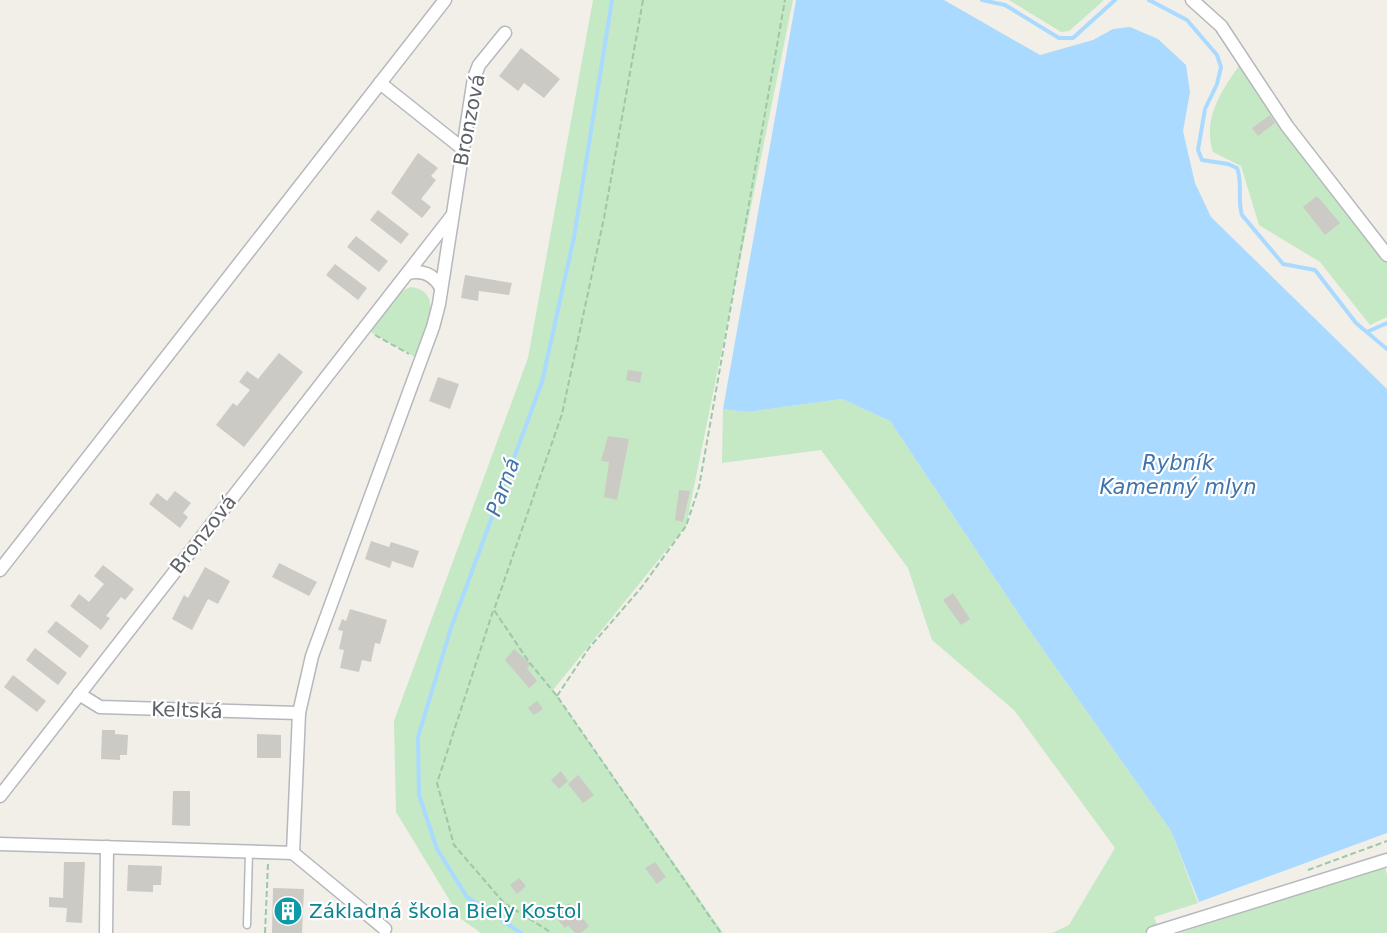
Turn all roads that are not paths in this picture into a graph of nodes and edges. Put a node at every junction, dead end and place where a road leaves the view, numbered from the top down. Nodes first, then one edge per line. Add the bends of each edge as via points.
1 (445, 0) edge
2 (1192, 0) edge
3 (505, 33) dead end
4 (380, 83) junction
5 (463, 149) junction
6 (452, 214) junction
7 (1387, 255) edge
8 (408, 273) junction
9 (441, 288) junction
10 (0, 570) edge
11 (79, 694) junction
12 (299, 713) junction
13 (0, 796) edge
14 (0, 844) edge
15 (107, 847) junction
16 (249, 852) junction
17 (293, 853) junction
18 (1387, 861) edge
19 (247, 925) dead end
20 (385, 929) dead end
21 (1168, 931) edge
22 (106, 933) edge
23 (1153, 933) edge

1 - 4 street
2 - 7 street via 1221,26 1287,126
3 - 5 street, Bronzová via 475,73
4 - 5 street
4 - 10 street
5 - 6 street, Bronzová
6 - 8 street, Bronzová
6 - 9 street, Bronzová
8 - 9 street via 425,273
8 - 11 street, Bronzová
9 - 12 street, Bronzová via 433,327 312,656
11 - 12 street, Keltská via 100,707
11 - 13 street, Bronzová
12 - 17 street, Bronzová
14 - 15 street
15 - 16 street
15 - 22 street
16 - 17 street
16 - 19 lane
17 - 20 street
18 - 21 street
21 - 23 street

